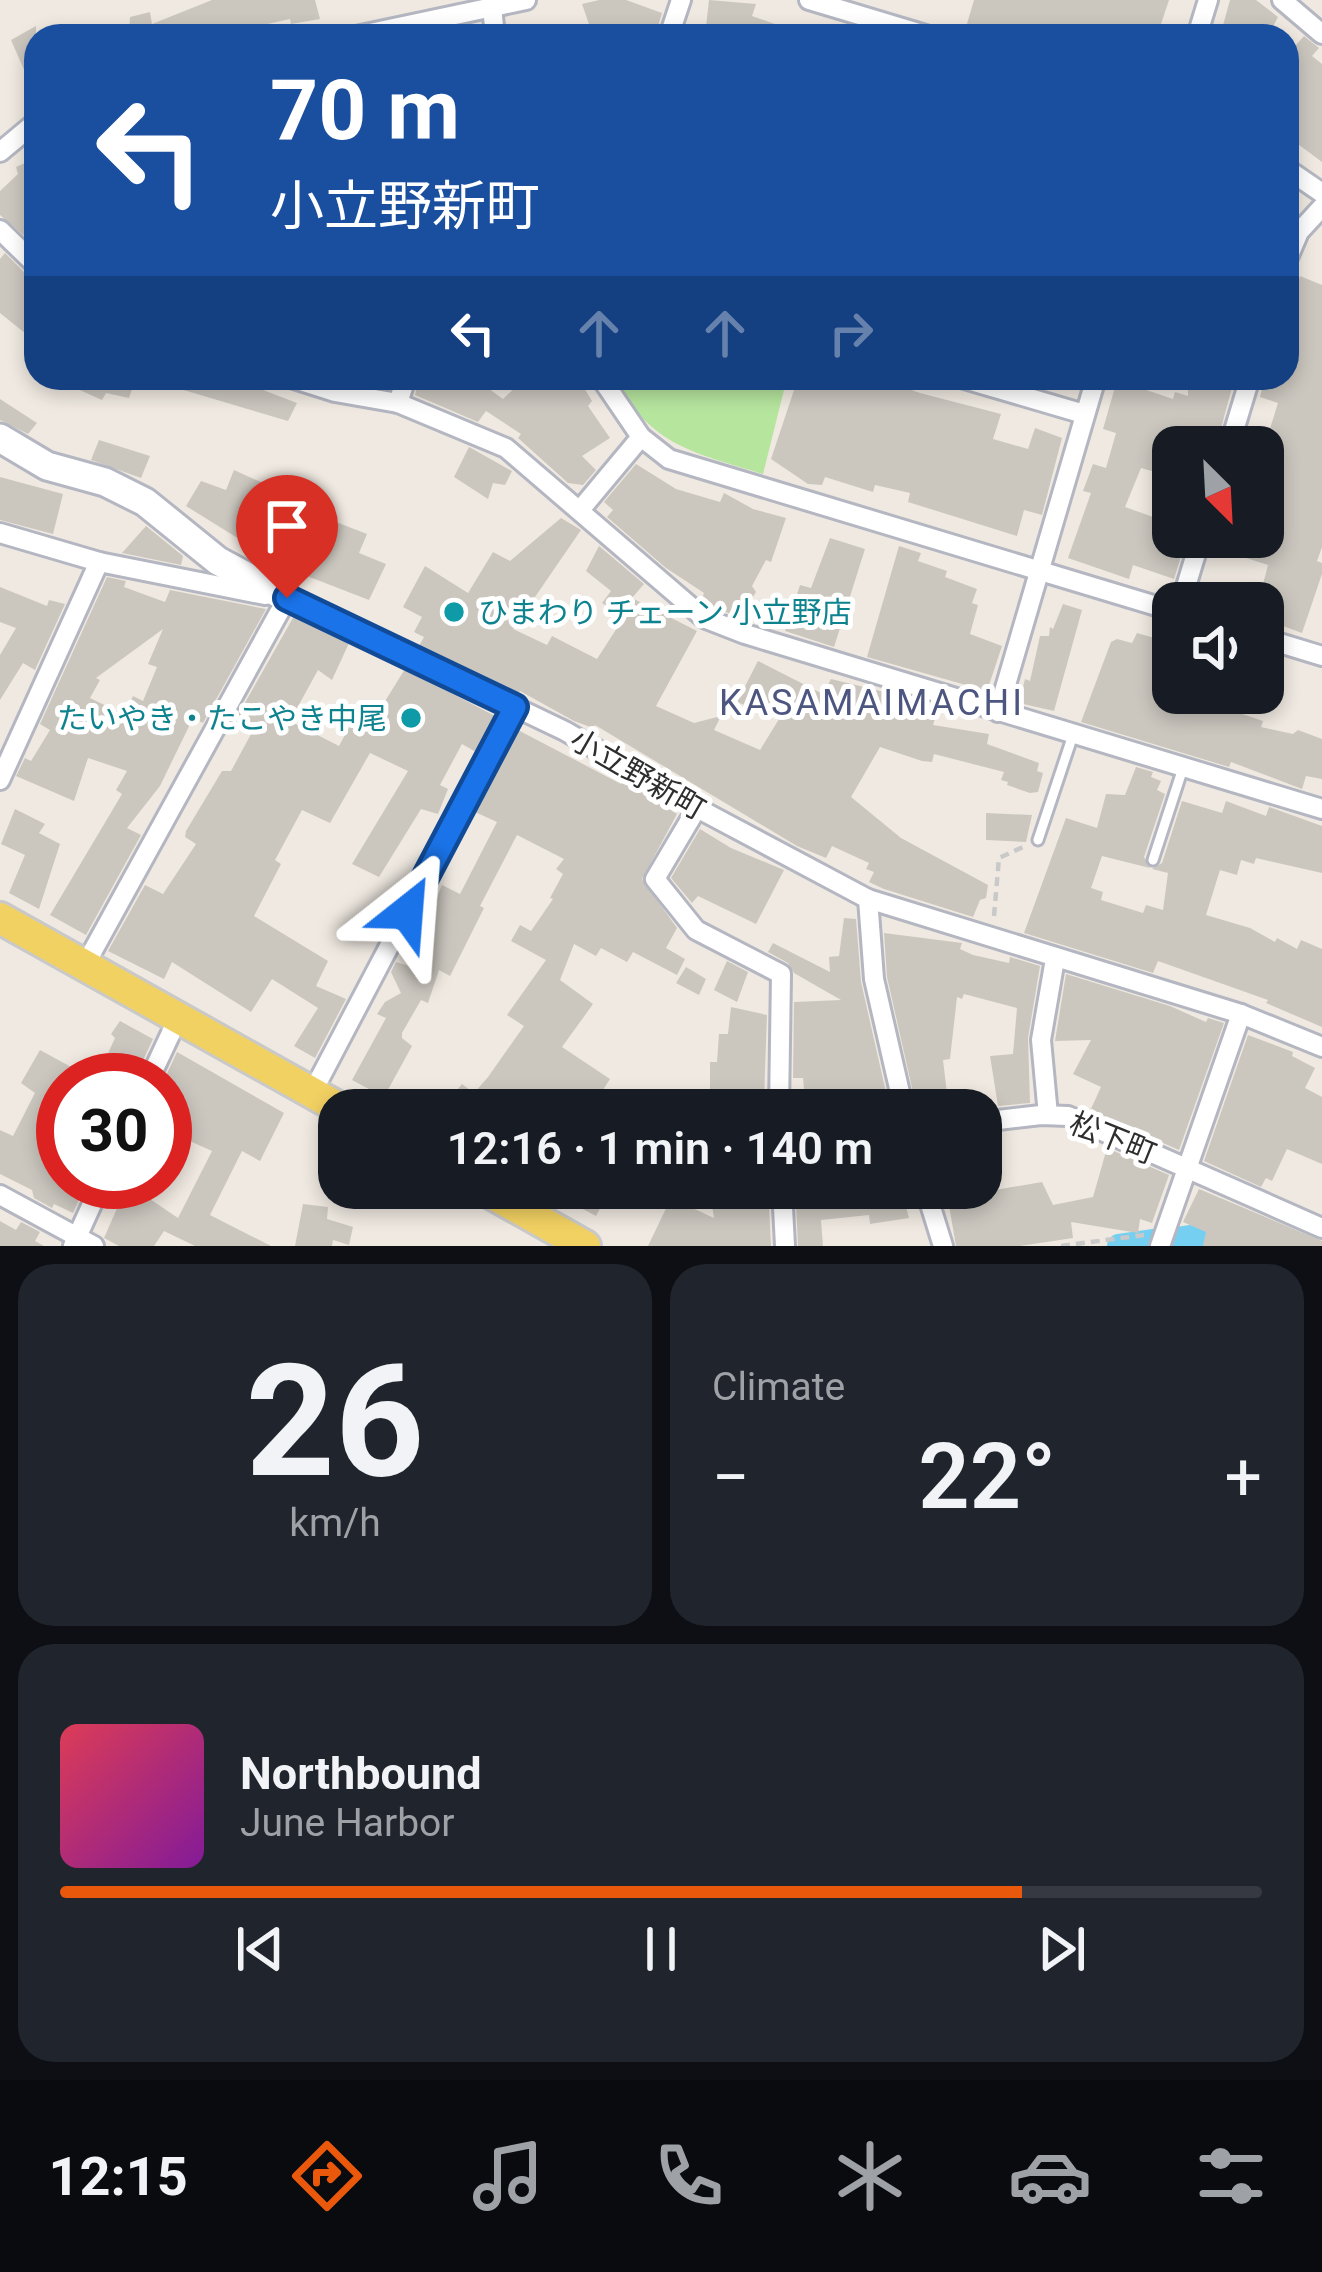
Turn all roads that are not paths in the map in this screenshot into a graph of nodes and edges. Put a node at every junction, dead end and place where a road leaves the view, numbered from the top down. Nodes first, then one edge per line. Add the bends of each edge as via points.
1 (526, 0) edge
2 (809, 0) edge
3 (1282, 0) edge
4 (492, 7) junction
5 (412, 24) edge
6 (494, 24) edge
7 (888, 24) edge
8 (1322, 34) edge
9 (24, 132) edge
10 (0, 152) edge
11 (1322, 207) edge
12 (0, 230) edge
13 (1299, 234) edge
14 (24, 253) edge
15 (329, 390) edge
16 (402, 390) edge
17 (609, 390) edge
18 (1002, 390) edge
19 (1092, 390) edge
20 (1246, 390) edge
21 (398, 403) junction
22 (1084, 414) junction
23 (1235, 426) edge
24 (641, 437) junction
25 (0, 438) edge
26 (580, 510) junction
27 (0, 533) edge
28 (99, 562) junction
29 (1038, 574) junction
30 (287, 598) junction
31 (1152, 605) edge
32 (1284, 643) edge
33 (1321, 652) edge
34 (515, 707) junction
35 (998, 712) junction
36 (1073, 735) junction
37 (1183, 767) junction
38 (0, 780) edge
39 (697, 808) junction
40 (1322, 809) edge
41 (1038, 840) road end
42 (1153, 860) dead end
43 (868, 899) junction
44 (0, 918) edge
45 (1055, 958) junction
46 (86, 965) junction
47 (1241, 1014) junction
48 (178, 1018) junction
49 (1322, 1047) edge
50 (162, 1053) edge
51 (779, 1089) edge
52 (899, 1089) edge
53 (312, 1093) junction
54 (318, 1096) edge
55 (1048, 1115) junction
56 (1002, 1120) edge
57 (1186, 1168) junction
58 (0, 1195) edge
59 (93, 1209) edge
60 (519, 1209) edge
61 (783, 1209) edge
62 (932, 1209) edge
63 (1322, 1228) edge
64 (1162, 1239) edge
65 (81, 1243) edge
66 (585, 1246) edge
67 (785, 1246) edge
68 (943, 1246) edge

1 - 4 street
2 - 7 street
3 - 8 street
4 - 5 street
4 - 6 street
9 - 10 street
11 - 13 street
12 - 14 street
15 - 21 street
16 - 21 street
17 - 24 street
18 - 22 street
19 - 22 street
20 - 23 street
21 - 26 street via 506,448
22 - 29 street
24 - 26 street
24 - 29 street via 669,459
25 - 30 street via 47,466 145,502 218,561
26 - 35 street via 704,617
27 - 28 street, 小立野新町
28 - 30 street, 小立野新町
28 - 38 street
29 - 31 street
29 - 35 street
30 - 34 street, 小立野新町
30 - 46 street
32 - 33 street
34 - 39 street, 小立野新町
34 - 53 street
35 - 36 street
36 - 37 street
36 - 41 lane
37 - 40 street
37 - 42 lane
39 - 43 street, 小立野新町
39 - 51 street via 655,879 696,930 781,974
43 - 45 street, 小立野新町
43 - 52 street via 874,979
44 - 46 main road
45 - 47 street, 小立野新町
45 - 55 street, 松下町 via 1041,1040
46 - 48 main road
47 - 49 street, 小立野新町
47 - 57 street
48 - 50 street
48 - 53 main road
53 - 54 main road
55 - 56 street
55 - 57 street, 松下町
57 - 63 street, 松下町
57 - 64 street
58 - 65 street
59 - 65 street
60 - 66 main road
61 - 67 street
62 - 68 street

